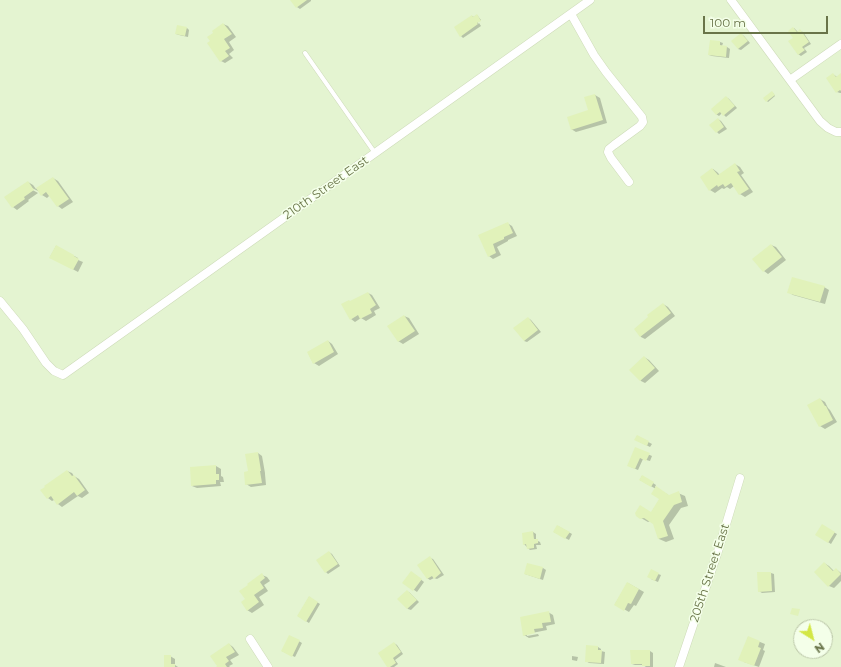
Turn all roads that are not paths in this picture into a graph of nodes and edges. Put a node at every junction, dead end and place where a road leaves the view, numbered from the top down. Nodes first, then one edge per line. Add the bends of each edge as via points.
1 (590, 0) edge
2 (731, 0) edge
3 (571, 14) junction
4 (841, 44) edge
5 (305, 54) dead end
6 (790, 80) junction
7 (841, 132) edge
8 (376, 153) junction
9 (629, 182) dead end
10 (0, 301) edge
11 (740, 478) dead end
12 (250, 639) dead end
13 (268, 667) edge
14 (679, 667) edge

1 - 3 street, 210th Street East
2 - 6 street
3 - 8 street, 210th Street East
3 - 9 street via 594,55 642,118 640,126 608,152
4 - 6 street
5 - 8 lane
6 - 7 street via 820,121 828,128
8 - 10 street, 210th Street East via 63,375 54,372
11 - 14 street, 205th Street East
12 - 13 street

